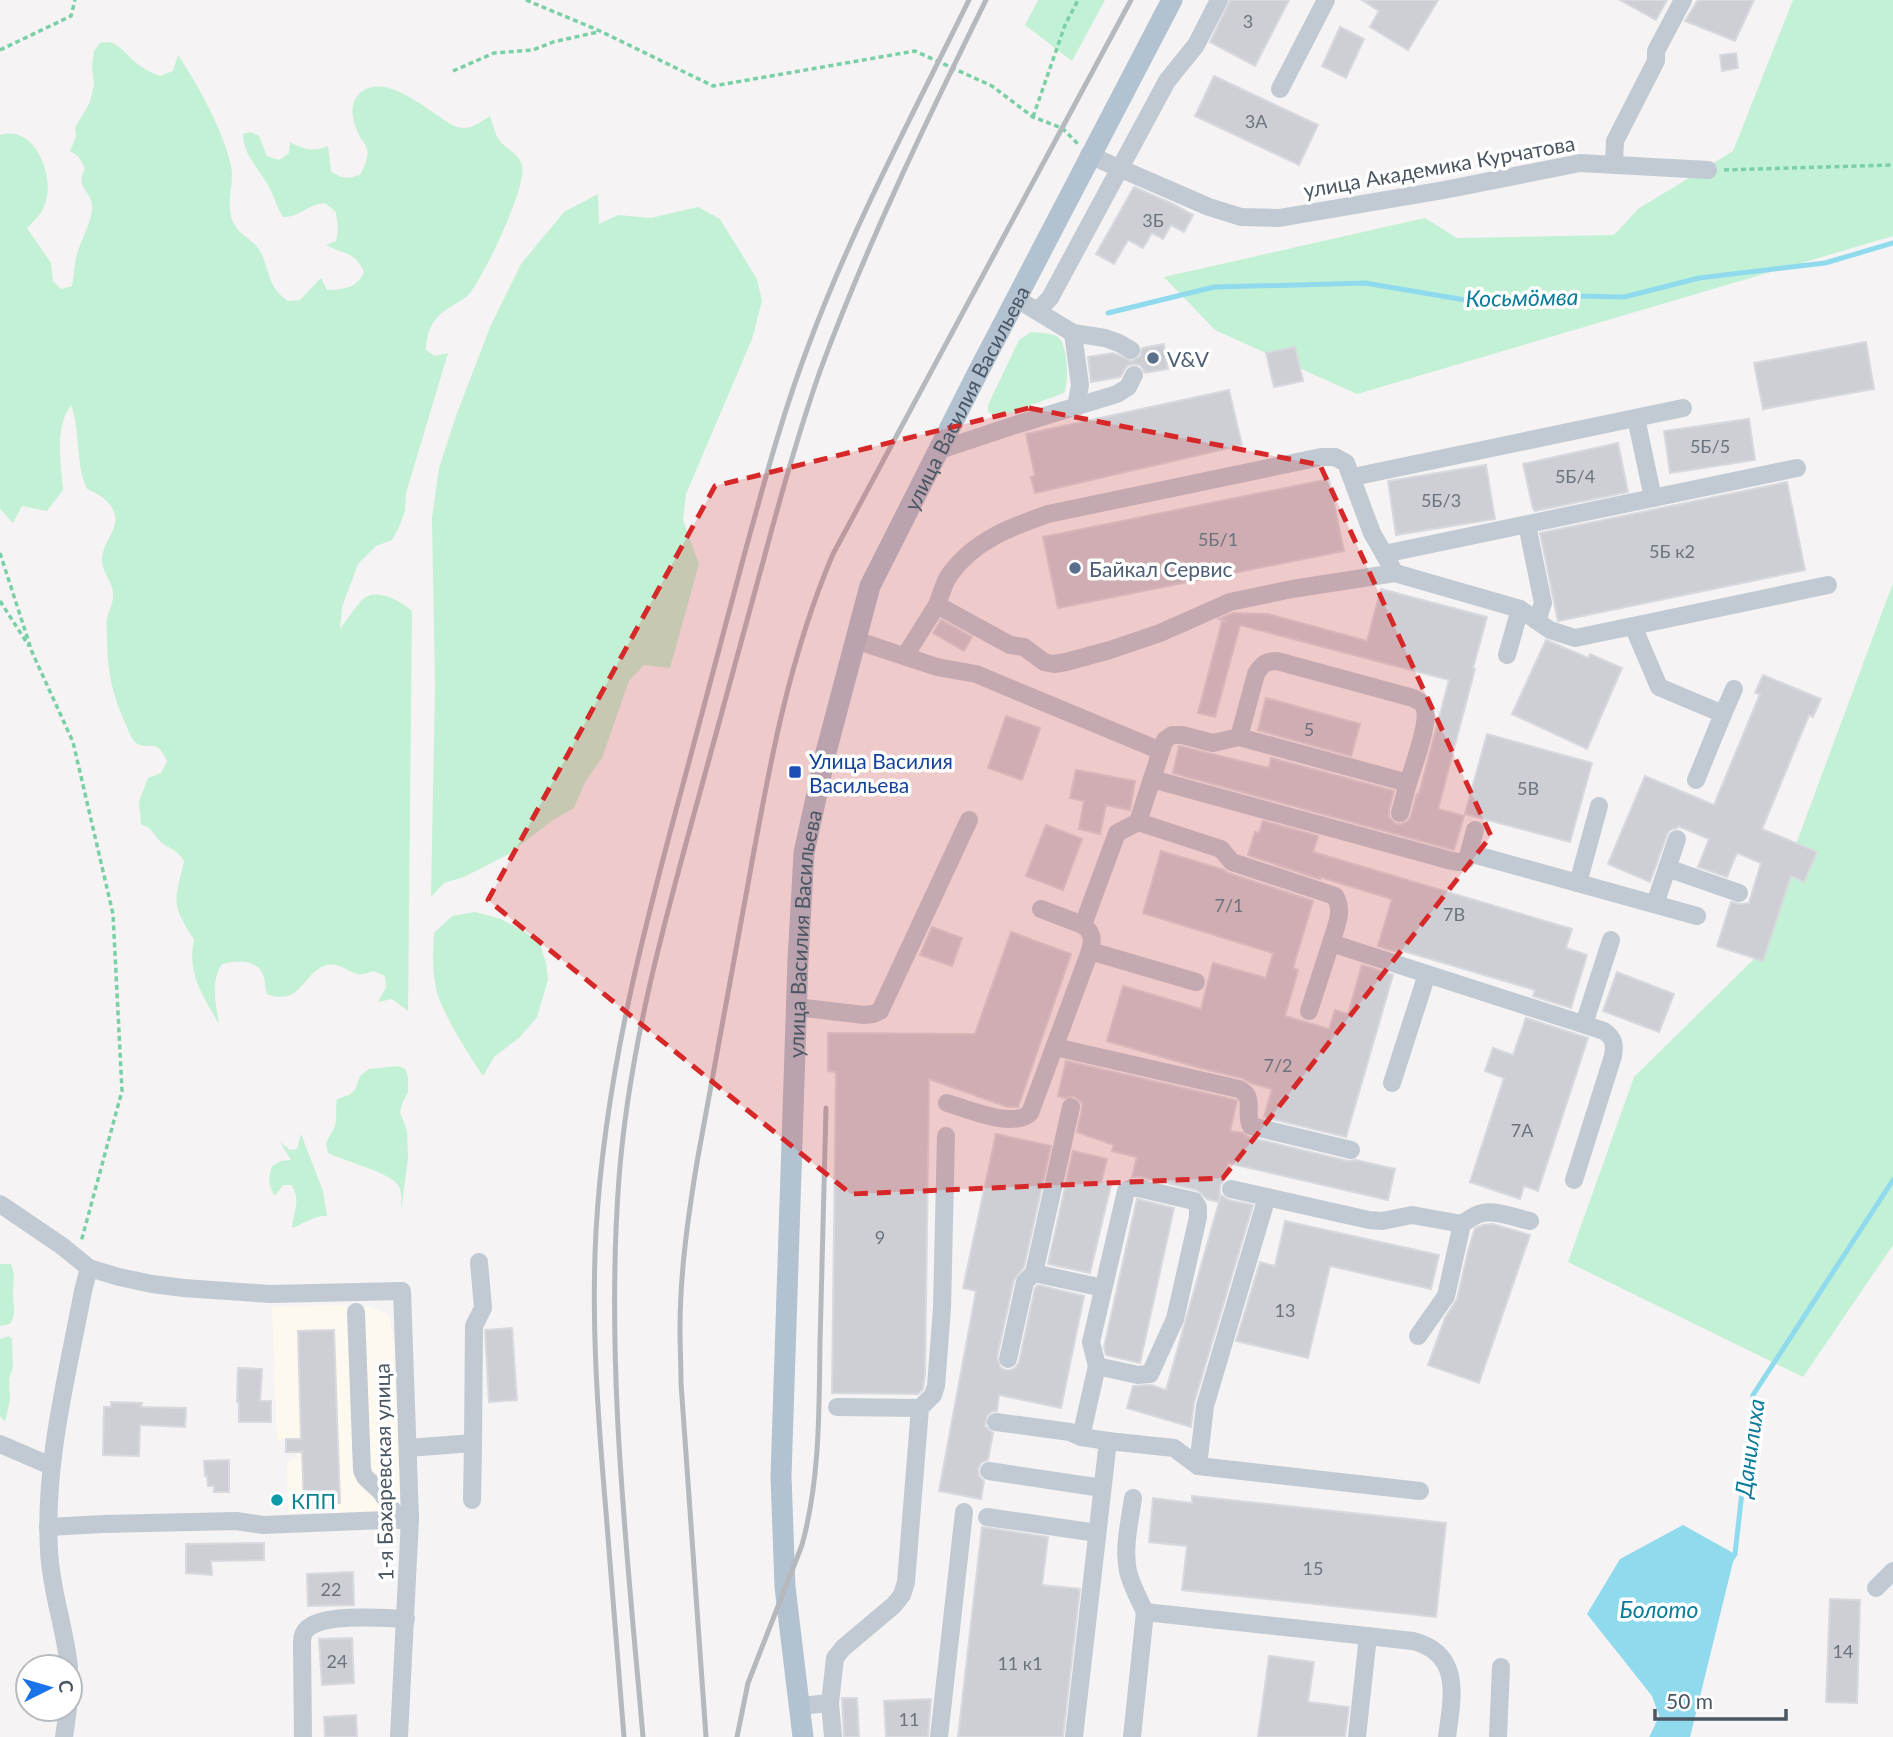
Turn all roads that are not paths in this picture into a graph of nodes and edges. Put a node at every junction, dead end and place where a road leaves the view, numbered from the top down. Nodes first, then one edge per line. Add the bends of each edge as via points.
1 (1172, 0) edge
2 (1219, 0) edge
3 (1326, 0) edge
4 (1683, 0) edge
5 (1280, 89) dead end
6 (1089, 155) junction
7 (1614, 163) junction
8 (1120, 169) junction
9 (1708, 170) road end
10 (1017, 299) junction
11 (1037, 311) junction
12 (1073, 333) junction
13 (1131, 351) dead end
14 (1135, 375) dead end
15 (1076, 407) junction
16 (1683, 408) dead end
17 (1636, 418) junction
18 (937, 451) junction
19 (1797, 468) dead end
20 (1353, 477) junction
21 (1653, 498) junction
22 (1527, 525) junction
23 (1384, 554) junction
24 (1395, 573) junction
25 (1828, 585) dead end
26 (937, 605) junction
27 (1520, 609) junction
28 (1537, 621) junction
29 (1633, 626) junction
30 (855, 640) junction
31 (1507, 655) dead end
32 (905, 656) junction
33 (1734, 689) dead end
34 (1723, 714) junction
35 (1239, 737) junction
36 (1161, 751) junction
37 (1152, 779) junction
38 (1696, 780) dead end
39 (1408, 783) junction
40 (1600, 806) dead end
41 (1400, 813) dead end
42 (970, 820) dead end
43 (1138, 822) junction
44 (1475, 830) dead end
45 (1677, 839) dead end
46 (1469, 853) junction
47 (1667, 868) junction
48 (1578, 883) junction
49 (1739, 893) dead end
50 (1655, 904) junction
51 (1041, 909) dead end
52 (1697, 916) dead end
53 (1083, 925) junction
54 (1611, 940) dead end
55 (1331, 943) junction
56 (1090, 951) junction
57 (1427, 974) junction
58 (1196, 982) dead end
59 (796, 1007) junction
60 (1309, 1011) dead end
61 (1584, 1024) junction
62 (1055, 1047) junction
63 (1392, 1083) dead end
64 (947, 1103) dead end
65 (1071, 1107) dead end
66 (946, 1136) dead end
67 (1352, 1150) dead end
68 (1574, 1180) dead end
69 (1231, 1189) dead end
70 (1267, 1197) junction
71 (0, 1204) edge
72 (1530, 1221) dead end
73 (1462, 1224) junction
74 (479, 1262) dead end
75 (83, 1263) junction
76 (1034, 1273) junction
77 (1103, 1288) junction
78 (356, 1312) dead end
79 (1418, 1336) dead end
80 (1008, 1359) dead end
81 (1097, 1366) junction
82 (837, 1407) dead end
83 (920, 1408) junction
84 (996, 1422) dead end
85 (1081, 1437) junction
86 (1108, 1441) junction
87 (472, 1443) junction
88 (0, 1444) edge
89 (408, 1448) junction
90 (51, 1466) junction
91 (1198, 1466) junction
92 (989, 1471) dead end
93 (1102, 1488) junction
94 (1420, 1491) dead end
95 (1133, 1498) dead end
96 (472, 1500) dead end
97 (964, 1513) dead end
98 (987, 1517) dead end
99 (405, 1519) junction
100 (48, 1527) junction
101 (1097, 1533) junction
102 (1893, 1572) edge
103 (1876, 1588) dead end
104 (1145, 1612) junction
105 (406, 1619) junction
106 (1368, 1636) junction
107 (67, 1653) edge
108 (1501, 1667) dead end
109 (830, 1703) junction
110 (799, 1706) junction
111 (303, 1737) edge
112 (399, 1737) edge
113 (803, 1737) edge
114 (833, 1737) edge
115 (939, 1737) edge
116 (1074, 1737) edge
117 (1132, 1737) edge
118 (1357, 1737) edge
119 (1447, 1737) edge
120 (1498, 1737) edge

1 - 6 main road, улица Василия Васильева
2 - 8 street via 1196,45 1167,81
3 - 5 street
4 - 7 street via 1615,141
6 - 8 street, улица Академика Курчатова
6 - 10 main road, улица Василия Васильева
7 - 8 street, улица Академика Курчатова via 1580,163 1279,218 1241,217
7 - 9 street, улица Академика Курчатова
8 - 11 street via 1050,298
10 - 11 street
10 - 18 main road, улица Василия Васильева
11 - 12 street
12 - 13 street via 1105,338
12 - 15 street via 1080,385
14 - 15 street via 1117,394
15 - 18 street
16 - 17 street
17 - 20 street
17 - 21 street
18 - 30 main road, улица Василия Васильева via 870,586
19 - 21 street
20 - 23 street
20 - 26 street via 1346,463 1321,457 1048,514 1007,528 974,547 949,576
21 - 22 street
22 - 23 street
22 - 28 street via 1543,603
23 - 24 street
24 - 26 street via 1230,602 1160,633 1054,664
24 - 27 street
25 - 29 street
26 - 32 street
27 - 28 street
27 - 31 street
28 - 29 street via 1574,638
29 - 34 street via 1658,687
30 - 32 street
30 - 59 main road, улица Василия Васильева via 804,853
32 - 36 street via 976,674
33 - 34 street
34 - 38 street
35 - 36 street via 1213,743 1172,735
35 - 39 street
35 - 39 street via 1261,665 1277,661 1314,671 1421,702 1426,720
36 - 37 street
37 - 43 street
37 - 46 street via 1452,861 1466,860
39 - 41 street
40 - 48 street
42 - 59 street via 880,1011 864,1015
43 - 53 street via 1117,833
43 - 55 street via 1221,849 1232,862 1335,896 1339,917
44 - 46 street
45 - 47 street
46 - 48 street
47 - 49 street
47 - 50 street
48 - 50 street
50 - 52 street
51 - 53 street
53 - 56 street via 1093,939
54 - 61 street
55 - 57 street
55 - 60 street
56 - 58 street
56 - 62 street
57 - 61 street
57 - 63 street
59 - 110 main road, улица Василия Васильева via 781,1476 785,1587
61 - 68 street via 1604,1031 1615,1044
62 - 64 street via 1031,1113 1024,1118 1004,1119
62 - 67 street via 1239,1089 1249,1097 1251,1126
65 - 76 street
66 - 83 street via 936,1385
69 - 70 street
70 - 73 street via 1369,1220 1412,1215
70 - 91 street via 1205,1406
71 - 75 street
72 - 73 street via 1483,1212
73 - 79 street via 1446,1296
74 - 87 street via 483,1308 474,1326
75 - 89 street, 1-я Бахаревская улица via 152,1284 184,1288 270,1294 402,1291
75 - 90 street via 83,1291
76 - 77 street
76 - 80 street via 1025,1282
77 - 81 street via 1091,1342
77 - 81 street via 1126,1191 1138,1188 1194,1201 1198,1217 1175,1319 1150,1374
78 - 99 street via 362,1470
81 - 85 street
82 - 83 street
83 - 109 street via 906,1582 894,1605 835,1658
84 - 85 street
85 - 86 street
86 - 91 street via 1174,1448
86 - 93 street
87 - 89 street
87 - 96 street
88 - 90 street
89 - 99 street, 1-я Бахаревская улица
90 - 100 street
91 - 94 street
92 - 93 street
93 - 101 street
95 - 104 street via 1127,1568
97 - 115 street
98 - 101 street
99 - 100 street
99 - 105 street, 1-я Бахаревская улица
100 - 107 street via 52,1581
101 - 116 street
102 - 103 street
104 - 106 street
104 - 117 street
105 - 111 street via 344,1618 307,1628 302,1642
105 - 112 street, 1-я Бахаревская улица
106 - 118 street
106 - 119 street via 1427,1644 1445,1662 1452,1692
108 - 120 street
109 - 110 street
109 - 114 street
110 - 113 main road, улица Василия Васильева

